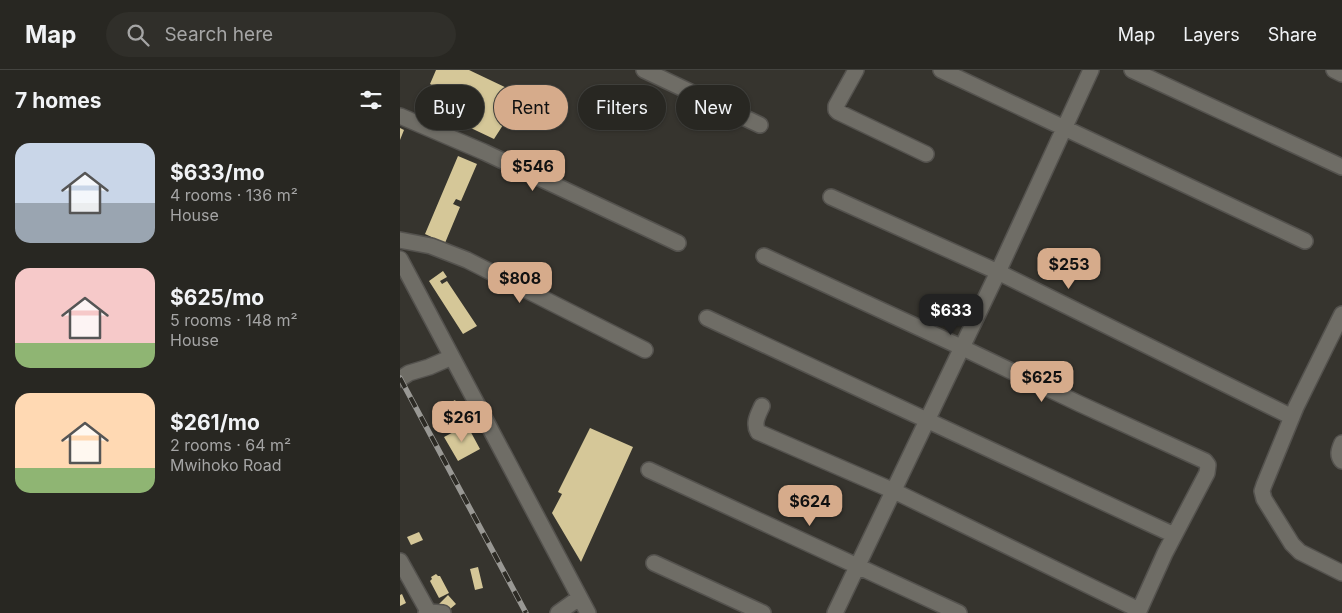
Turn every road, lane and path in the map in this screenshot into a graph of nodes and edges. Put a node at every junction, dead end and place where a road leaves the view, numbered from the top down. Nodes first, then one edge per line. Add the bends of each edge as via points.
1 (644, 70) edge
2 (856, 70) edge
3 (941, 70) edge
4 (1091, 70) edge
5 (1132, 70) edge
6 (1334, 70) edge
7 (1342, 74) edge
8 (400, 116) edge
9 (760, 126) dead end
10 (1065, 129) junction
11 (926, 154) dead end
12 (1342, 167) edge
13 (831, 197) dead end
14 (400, 240) edge
15 (1305, 242) dead end
16 (678, 243) dead end
17 (764, 256) dead end
18 (400, 259) edge
19 (998, 272) junction
20 (1342, 314) edge
21 (707, 318) dead end
22 (963, 348) junction
23 (645, 350) dead end
24 (452, 357) junction
25 (400, 379) edge
26 (762, 406) dead end
27 (1292, 418) junction
28 (927, 421) junction
29 (1342, 443) edge
30 (1342, 461) edge
31 (649, 470) dead end
32 (894, 491) junction
33 (1174, 535) junction
34 (400, 561) edge
35 (654, 563) dead end
36 (858, 565) junction
37 (1342, 573) edge
38 (579, 598) junction
39 (1138, 611) edge
40 (432, 613) edge
41 (558, 613) edge
42 (588, 613) edge
43 (763, 613) edge
44 (835, 613) edge
45 (959, 613) edge

1 - 9 street
2 - 11 street via 836,110
3 - 10 street
4 - 10 street
5 - 12 street
6 - 7 street
8 - 16 street
10 - 15 street
10 - 19 street
13 - 19 street
14 - 23 street via 431,246 467,260
17 - 22 street
18 - 24 street
19 - 22 street
19 - 27 street
20 - 27 street
21 - 28 street
22 - 28 street
22 - 33 street via 1205,461 1207,473
24 - 25 street
24 - 38 street
26 - 32 street via 755,423 758,432
27 - 37 street via 1264,485 1264,499 1300,552
28 - 32 street
28 - 33 street
29 - 30 street via 1339,450
31 - 36 street
32 - 36 street
32 - 39 street
33 - 39 street
34 - 40 street
35 - 43 street
36 - 44 street
36 - 45 street
38 - 41 street
38 - 42 street

